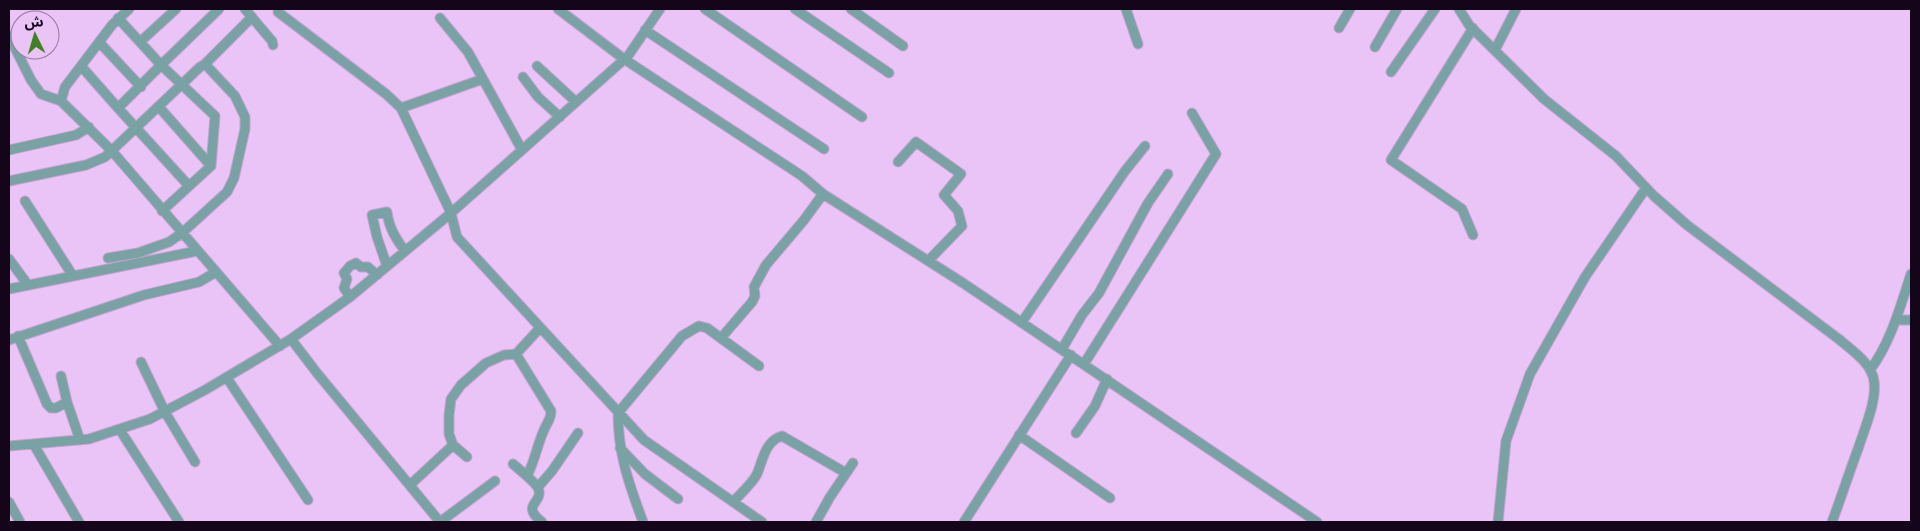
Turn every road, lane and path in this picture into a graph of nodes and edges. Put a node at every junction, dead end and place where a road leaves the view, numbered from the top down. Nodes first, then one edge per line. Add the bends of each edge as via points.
1 (128, 9) edge
2 (176, 9) edge
3 (219, 9) edge
4 (245, 9) edge
5 (558, 9) edge
6 (660, 9) edge
7 (705, 9) edge
8 (795, 9) edge
9 (851, 9) edge
10 (1126, 9) edge
11 (1350, 9) edge
12 (1397, 9) edge
13 (1435, 9) edge
14 (1459, 9) edge
15 (1516, 9) edge
16 (278, 12) dead end
17 (252, 17) junction
18 (118, 18) junction
19 (440, 18) dead end
20 (1339, 28) dead end
21 (1472, 28) junction
22 (646, 30) junction
23 (9, 36) edge
24 (98, 42) junction
25 (140, 42) junction
26 (1138, 44) dead end
27 (272, 45) dead end
28 (903, 46) dead end
29 (1375, 47) dead end
30 (1494, 50) junction
31 (624, 59) junction
32 (205, 64) junction
33 (161, 65) junction
34 (81, 66) junction
35 (537, 66) dead end
36 (1391, 72) dead end
37 (889, 73) dead end
38 (523, 76) dead end
39 (483, 79) junction
40 (183, 84) junction
41 (140, 88) junction
42 (61, 101) junction
43 (576, 102) junction
44 (159, 107) junction
45 (118, 108) junction
46 (401, 108) junction
47 (1192, 113) dead end
48 (560, 117) junction
49 (862, 117) dead end
50 (89, 127) junction
51 (137, 129) junction
52 (1145, 146) dead end
53 (824, 149) dead end
54 (9, 150) edge
55 (522, 150) junction
56 (112, 151) junction
57 (898, 162) dead end
58 (211, 166) junction
59 (1168, 174) dead end
60 (9, 180) edge
61 (189, 186) junction
62 (1646, 188) junction
63 (823, 194) junction
64 (25, 201) dead end
65 (162, 210) junction
66 (451, 213) junction
67 (182, 233) junction
68 (1473, 235) dead end
69 (197, 251) junction
70 (405, 252) junction
71 (108, 258) dead end
72 (9, 259) edge
73 (929, 260) junction
74 (387, 266) junction
75 (216, 272) junction
76 (1911, 274) edge
77 (377, 275) junction
78 (73, 276) junction
79 (28, 285) junction
80 (9, 290) edge
81 (350, 297) junction
82 (1896, 320) junction
83 (1911, 320) edge
84 (1022, 322) junction
85 (540, 328) junction
86 (18, 336) junction
87 (721, 338) junction
88 (291, 339) junction
89 (9, 340) edge
90 (280, 346) junction
91 (1062, 349) junction
92 (516, 354) junction
93 (1071, 355) junction
94 (141, 362) dead end
95 (1084, 364) junction
96 (759, 366) dead end
97 (1870, 370) junction
98 (61, 376) dead end
99 (227, 378) junction
100 (1107, 379) junction
101 (67, 402) junction
102 (165, 412) junction
103 (618, 413) junction
104 (120, 430) junction
105 (578, 433) dead end
106 (1076, 433) dead end
107 (1019, 435) junction
108 (80, 440) junction
109 (34, 445) junction
110 (453, 445) junction
111 (9, 446) edge
112 (620, 448) junction
113 (467, 457) dead end
114 (194, 462) dead end
115 (854, 463) dead end
116 (513, 464) dead end
117 (846, 473) junction
118 (527, 476) junction
119 (495, 480) dead end
120 (410, 485) junction
121 (538, 487) junction
122 (1110, 498) dead end
123 (678, 499) dead end
124 (308, 500) dead end
125 (9, 502) edge
126 (733, 502) junction
127 (20, 522) edge
128 (79, 522) edge
129 (179, 522) edge
130 (440, 522) edge
131 (542, 522) edge
132 (643, 522) edge
133 (762, 522) edge
134 (816, 522) edge
135 (964, 522) edge
136 (1318, 522) edge
137 (1498, 522) edge
138 (1832, 522) edge

1 - 18 street
2 - 25 street
3 - 33 street
4 - 17 street
5 - 31 street
6 - 22 street
7 - 49 street
8 - 37 street
9 - 28 street
10 - 26 street
11 - 20 street
12 - 29 street
13 - 36 street
14 - 21 street
15 - 30 street
16 - 46 street
17 - 27 street
17 - 32 street
18 - 24 street
18 - 25 street
19 - 39 street via 468,52
21 - 30 street
21 - 68 street via 1391,160 1462,210
22 - 31 street
22 - 53 street
23 - 42 street via 41,94
24 - 34 street
24 - 41 street
25 - 33 street
30 - 62 street via 1544,99 1616,156
31 - 43 street
31 - 63 street via 802,176
32 - 40 street
32 - 67 street via 236,96 245,117 245,129 234,178 226,192
33 - 40 street
33 - 41 street
34 - 42 street via 65,87
34 - 45 street
35 - 43 street
38 - 48 street via 538,97
39 - 46 street
39 - 55 street
40 - 44 street
40 - 58 street via 215,116
41 - 45 street
42 - 50 street
43 - 48 street
44 - 51 street
44 - 58 street
45 - 51 street
46 - 66 street
47 - 95 street via 1216,154
48 - 55 street
50 - 54 street via 76,135
50 - 56 street
51 - 56 street
51 - 61 street
52 - 84 street
55 - 66 street
56 - 60 street via 106,157 86,164
56 - 65 street
57 - 73 street via 916,142 962,174 944,195 958,211 962,226
58 - 61 street
59 - 91 street
61 - 65 street
62 - 97 street via 1686,224 1840,340
62 - 137 street via 1585,277 1530,374 1506,441
63 - 73 street
63 - 87 street via 766,264 754,288 752,302
64 - 78 street
65 - 67 street
66 - 70 street
66 - 85 street via 457,237
67 - 69 street
67 - 71 street via 152,249
69 - 75 street
69 - 78 street
70 - 74 street
70 - 74 street via 394,238 387,212 372,215
72 - 79 street
73 - 84 street
74 - 77 street
75 - 86 street via 199,282 144,295
75 - 90 street
76 - 82 street
77 - 81 street
77 - 81 street via 356,263 350,266 344,273 344,288
78 - 79 street
79 - 80 street
81 - 88 street
82 - 83 street
82 - 97 street via 1882,355
84 - 91 street
85 - 92 street
85 - 103 street
86 - 89 street
86 - 101 street via 47,404 56,408
87 - 96 street
87 - 103 street via 699,326 682,336
88 - 90 street
88 - 120 street
90 - 99 street
91 - 93 street
92 - 110 street via 486,363 461,385 451,399 448,424
92 - 118 street via 551,411
93 - 95 street
93 - 107 street
94 - 102 street
95 - 100 street
97 - 138 street via 1874,393 1867,421
98 - 101 street
99 - 102 street
99 - 124 street
100 - 106 street via 1095,406
100 - 136 street
101 - 108 street
102 - 104 street
102 - 114 street
103 - 112 street
103 - 126 street via 644,440
104 - 108 street
104 - 129 street
105 - 121 street
107 - 122 street
107 - 135 street
108 - 109 street
109 - 111 street
109 - 128 street
110 - 113 street
110 - 120 street
112 - 123 street via 645,474
112 - 132 street via 626,477
115 - 117 street
116 - 118 street
117 - 126 street via 782,436 770,443 756,475
117 - 134 street
118 - 121 street
119 - 130 street
120 - 130 street
121 - 131 street via 539,496 532,511
125 - 127 street
126 - 133 street

